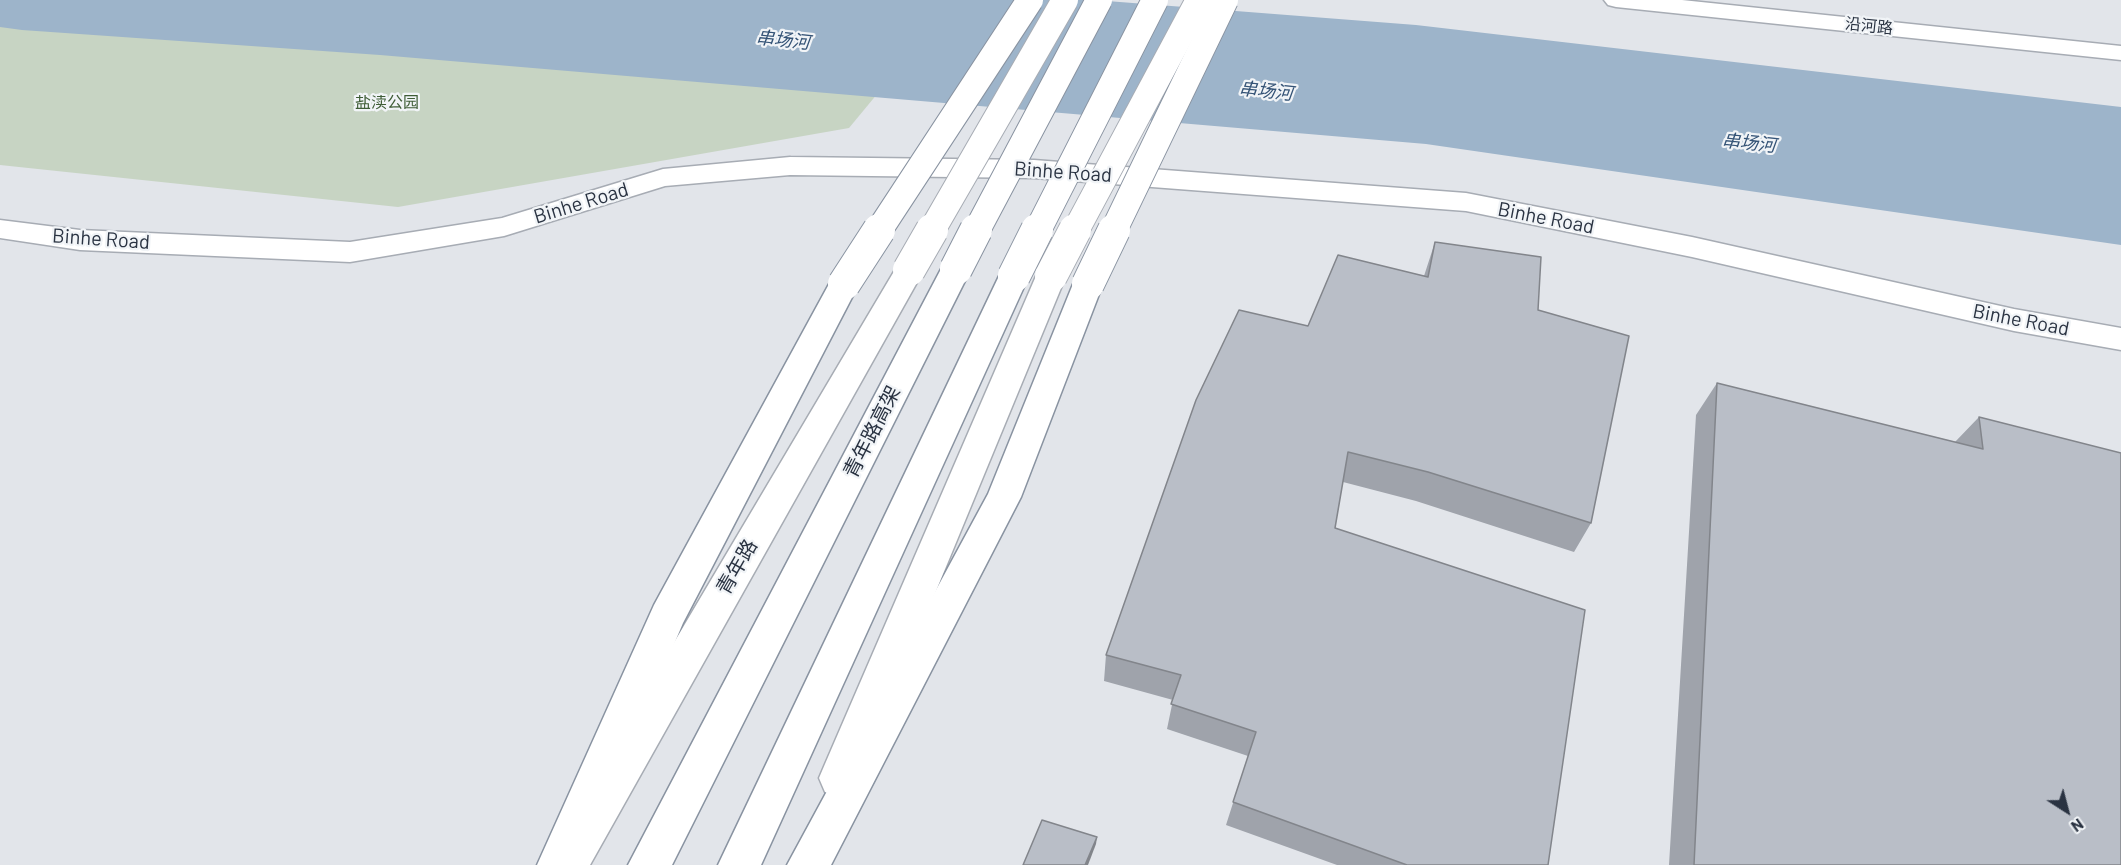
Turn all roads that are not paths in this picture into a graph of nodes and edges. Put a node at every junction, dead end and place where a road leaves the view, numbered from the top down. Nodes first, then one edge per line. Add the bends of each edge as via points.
1 (1030, 0) edge
2 (1065, 0) edge
3 (1099, 0) edge
4 (1155, 0) edge
5 (1199, 0) edge
6 (1225, 0) edge
7 (1616, 0) edge
8 (2121, 53) edge
9 (0, 229) edge
10 (2121, 339) edge
11 (558, 865) edge
12 (566, 865) edge
13 (649, 865) edge
14 (740, 865) edge
15 (803, 865) edge
16 (808, 865) edge

1 - 11 main road, bridge via 844,284 667,617
2 - 12 main road, 青年路, bridge
3 - 13 main road, 青年路高架, bridge
4 - 14 main road, bridge via 1014,276
5 - 15 main road, bridge via 1051,276
6 - 16 main road, bridge via 1088,284 1004,497
7 - 8 main road, 沿河路
9 - 10 main road, Binhe Road via 80,240 350,252 504,226 663,178 790,166 1034,169 1466,202 1692,247 2014,320

